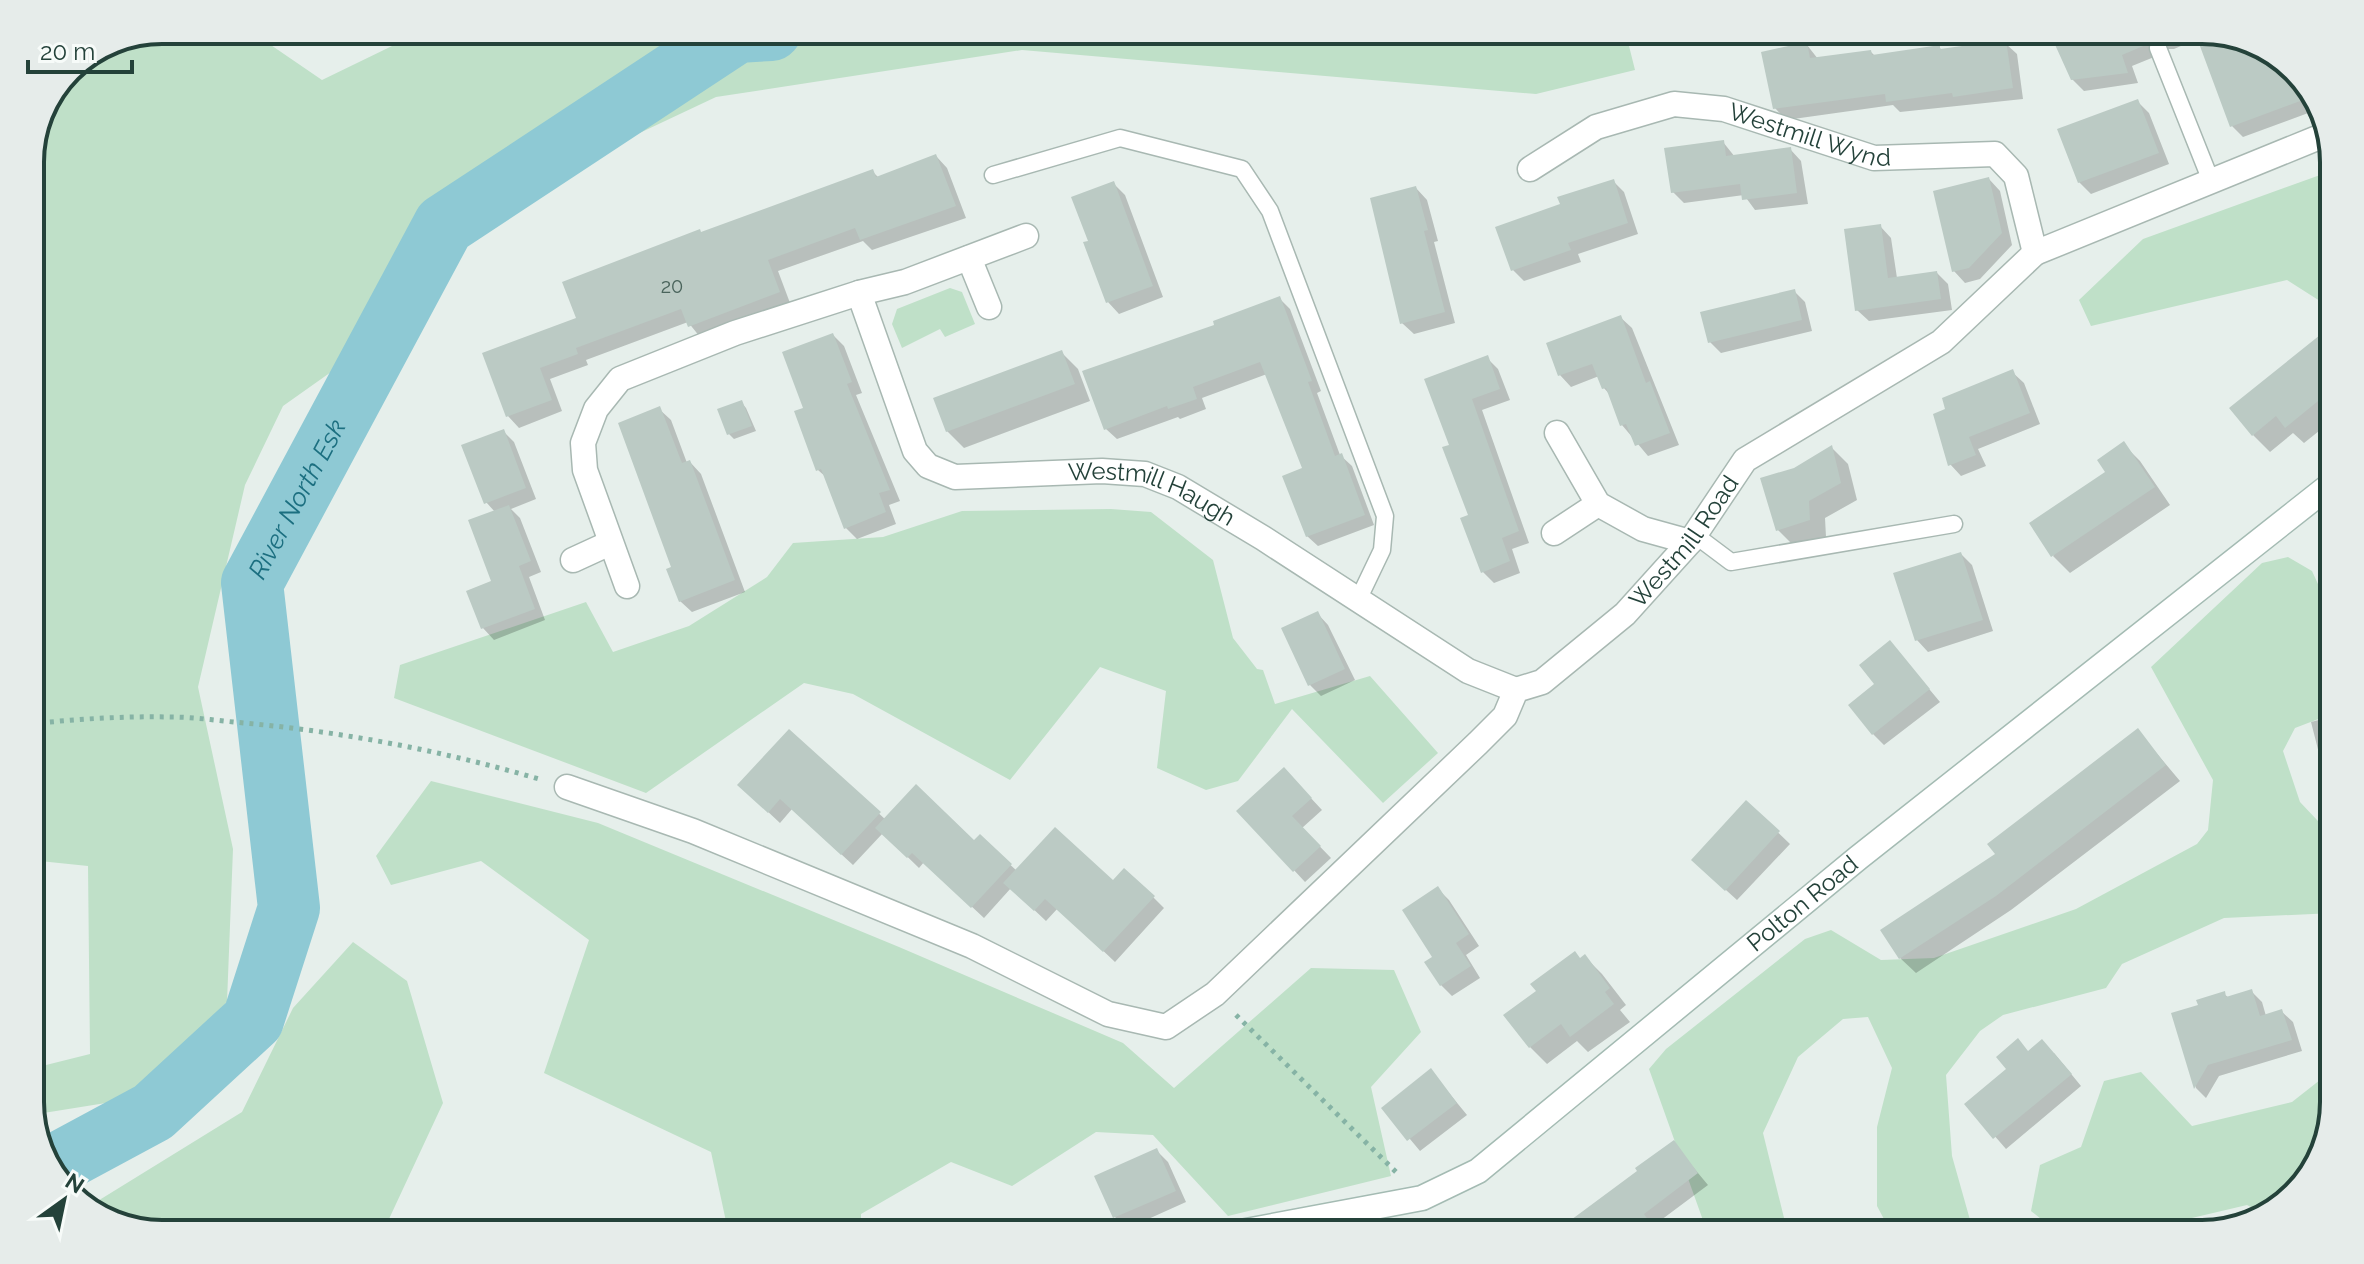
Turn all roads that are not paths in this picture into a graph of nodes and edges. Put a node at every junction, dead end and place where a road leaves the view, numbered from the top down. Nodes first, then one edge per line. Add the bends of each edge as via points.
1 (2158, 48) dead end
2 (2318, 138) edge
3 (1530, 169) dead end
4 (993, 175) dead end
5 (2211, 181) junction
6 (1026, 236) dead end
7 (2035, 253) junction
8 (969, 258) junction
9 (859, 293) junction
10 (989, 307) dead end
11 (1557, 433) dead end
12 (2320, 493) edge
13 (1598, 504) junction
14 (1954, 524) dead end
15 (1554, 533) dead end
16 (1692, 539) junction
17 (610, 543) junction
18 (573, 560) dead end
19 (627, 586) dead end
20 (1359, 598) junction
21 (1516, 690) junction
22 (567, 787) road end
23 (1305, 1220) edge

1 - 5 lane
2 - 5 street, Westmill Road
3 - 7 street, Westmill Wynd via 1596,127 1674,104 1724,109 1874,158 1995,154 2016,176
4 - 20 lane via 1120,138 1242,169 1270,211 1385,516 1382,550
5 - 7 street, Westmill Road
6 - 8 street
7 - 16 street, Westmill Road via 1941,342 1745,460
8 - 9 street
8 - 10 street
9 - 17 street via 735,333 620,379 596,409 583,443 585,470
9 - 20 street, Westmill Haugh via 915,451 928,466 955,477 1145,474 1178,487
11 - 13 street
12 - 23 street, Polton Road via 1870,848 1478,1171 1422,1198
13 - 15 street
13 - 16 street via 1643,529
14 - 16 lane via 1731,562
16 - 21 street, Westmill Road via 1625,614 1542,682
17 - 18 street
17 - 19 street
20 - 21 street, Westmill Haugh via 1468,671
21 - 22 street via 1505,716 1215,994 1166,1027 1108,1014 972,946 693,831

